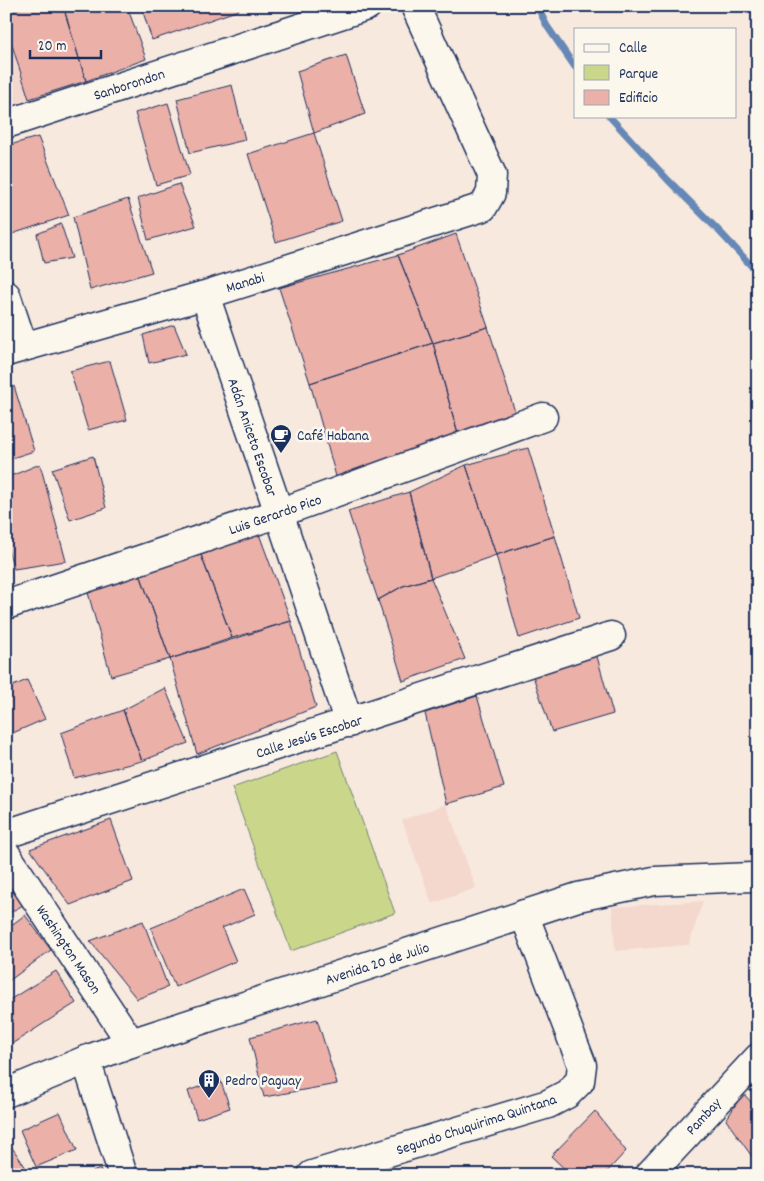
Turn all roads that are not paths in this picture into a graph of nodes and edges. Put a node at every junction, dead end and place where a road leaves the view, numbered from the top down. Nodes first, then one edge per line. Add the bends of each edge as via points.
1 (367, 6) edge
2 (415, 6) edge
3 (6, 124) edge
4 (6, 295) edge
5 (204, 295) junction
6 (15, 349) edge
7 (543, 417) dead end
8 (279, 513) junction
9 (6, 605) edge
10 (611, 636) dead end
11 (349, 723) junction
12 (6, 834) edge
13 (6, 854) edge
14 (758, 878) edge
15 (524, 914) junction
16 (132, 1043) junction
17 (758, 1058) edge
18 (86, 1060) junction
19 (6, 1092) edge
20 (122, 1175) edge
21 (312, 1175) edge
22 (649, 1175) edge

1 - 3 street, Sanborondon
2 - 5 street, Manabi via 492,175 491,193 483,207
4 - 6 street
5 - 6 street, Manabi
5 - 8 street, Adán Aniceto Escobar
7 - 8 street, Luis Gerardo Pico
8 - 9 street, Luis Gerardo Pico
8 - 11 street, Adán Aniceto Escobar
10 - 11 street, Calle Jesús Escobar
11 - 12 street, Calle Jesús Escobar
13 - 16 street, Washington Mason
14 - 15 street, Avenida 20 de Julio via 654,881 578,897
15 - 16 street, Avenida 20 de Julio
15 - 21 street, Segundo Chuquirima Quintana via 582,1065 580,1081 567,1094 548,1104
16 - 18 street, Avenida 20 de Julio
17 - 22 street, Pambay
18 - 19 street, Avenida 20 de Julio
18 - 20 street

